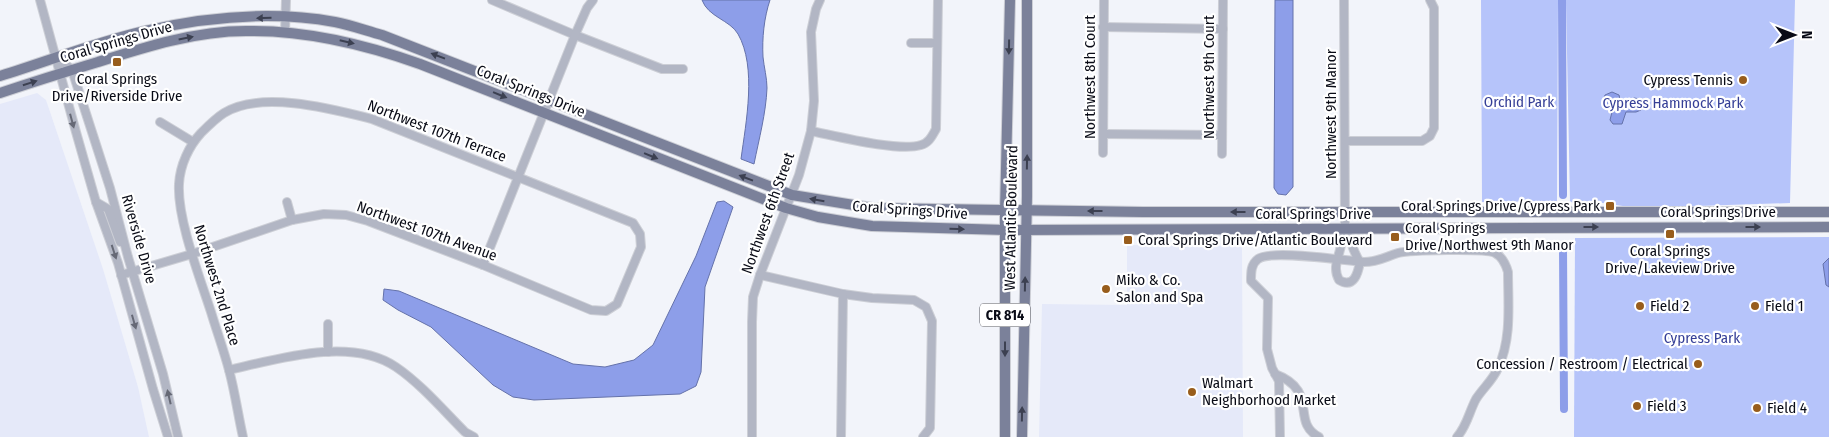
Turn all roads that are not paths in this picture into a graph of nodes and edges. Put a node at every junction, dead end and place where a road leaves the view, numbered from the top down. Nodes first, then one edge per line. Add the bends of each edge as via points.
1 (40, 0) edge
2 (286, 0) edge
3 (492, 0) edge
4 (593, 0) edge
5 (820, 0) edge
6 (938, 0) edge
7 (1010, 0) edge
8 (1028, 0) edge
9 (1104, 0) edge
10 (1223, 0) edge
11 (1344, 0) edge
12 (1430, 0) edge
13 (285, 17) junction
14 (1103, 27) junction
15 (1223, 29) junction
16 (285, 33) junction
17 (575, 35) junction
18 (911, 43) dead end
19 (937, 43) junction
20 (57, 57) junction
21 (683, 68) dead end
22 (72, 70) junction
23 (60, 74) junction
24 (0, 76) edge
25 (0, 93) edge
26 (549, 99) junction
27 (544, 112) junction
28 (160, 122) dead end
29 (811, 131) junction
30 (1104, 134) junction
31 (1222, 134) junction
32 (1346, 140) junction
33 (193, 142) junction
34 (1103, 153) dead end
35 (1222, 154) dead end
36 (519, 177) junction
37 (792, 195) junction
38 (96, 202) junction
39 (288, 202) dead end
40 (786, 208) junction
41 (1005, 211) junction
42 (1026, 211) junction
43 (1346, 212) junction
44 (1829, 212) edge
45 (292, 220) junction
46 (1829, 227) edge
47 (1345, 229) junction
48 (1005, 230) junction
49 (1026, 230) junction
50 (192, 254) junction
51 (128, 257) junction
52 (1336, 259) junction
53 (1360, 262) junction
54 (483, 265) junction
55 (133, 272) junction
56 (121, 275) junction
57 (760, 275) junction
58 (843, 294) junction
59 (606, 311) joint
60 (328, 324) dead end
61 (328, 352) junction
62 (229, 370) junction
63 (1275, 374) junction
64 (464, 435) edge
65 (168, 437) edge
66 (178, 437) edge
67 (243, 437) edge
68 (474, 437) edge
69 (752, 437) edge
70 (841, 437) edge
71 (924, 437) edge
72 (1005, 437) edge
73 (1022, 437) edge
74 (1280, 437) edge
75 (1319, 437) edge
76 (1457, 437) edge

1 - 20 street, Riverside Drive
2 - 13 street
3 - 17 street
4 - 17 street
5 - 29 street, Northwest 6th Street via 811,32 814,82
6 - 19 street
7 -> 41 main road, West Atlantic Boulevard / CR 814
42 -> 8 main road, West Atlantic Boulevard / CR 814
9 - 14 street, Northwest 8th Court
10 - 15 street, Northwest 9th Court
11 - 32 street, Northwest 9th Manor
12 - 32 street via 1434,8 1434,128 1430,136 1422,141
13 - 16 street
13 -> 20 main road, Coral Springs Drive via 205,21 146,31
26 -> 13 main road, Coral Springs Drive via 382,35 335,22
14 - 15 street
14 - 30 street, Northwest 8th Court
15 - 31 street, Northwest 9th Court
22 -> 16 main road, Coral Springs Drive via 149,45 205,34
16 -> 27 main road, Coral Springs Drive via 332,38 378,49
17 - 21 street via 662,69
17 - 26 street
18 - 19 street
19 - 29 street via 936,129 922,145 911,147
20 - 22 street
20 - 23 street, Riverside Drive
20 - 24 main road, Coral Springs Drive
22 - 23 main road, Coral Springs Drive
22 - 51 street, Riverside Drive via 110,188
25 -> 23 main road, Coral Springs Drive
23 -> 38 street, Riverside Drive
26 - 27 street
37 -> 26 main road, Coral Springs Drive
27 - 36 street
27 -> 40 main road, Coral Springs Drive
28 - 33 street
29 - 37 street, Northwest 6th Street
30 - 31 street
30 - 34 street, Northwest 8th Court
31 - 35 street, Northwest 9th Court
32 - 43 street, Northwest 9th Manor
33 - 36 street, Northwest 107th Terrace via 225,112 270,101 337,110 372,119
33 - 50 street, Northwest 2nd Place via 183,164 179,184 181,210
36 - 54 street
36 - 59 street, Northwest 107th Terrace via 633,223 640,234 641,246 617,304
37 - 40 street, Northwest 6th Street
41 -> 37 main road, Coral Springs Drive via 872,208
38 - 51 street via 108,209
38 -> 56 street, Riverside Drive
39 - 45 street
40 -> 48 main road, Coral Springs Drive via 872,226
40 - 57 street, Northwest 6th Street
41 - 42 main road, Coral Springs Drive
41 - 48 main road, West Atlantic Boulevard / CR 814
43 -> 42 main road, Coral Springs Drive
42 - 49 main road, West Atlantic Boulevard / CR 814
43 - 44 main road, Coral Springs Drive
43 - 47 street, Northwest 9th Manor
45 - 50 street, Northwest 107th Avenue
45 - 54 street, Northwest 107th Avenue via 324,214 346,215
47 -> 46 main road, Coral Springs Drive
47 - 49 main road, Coral Springs Drive
47 - 52 street via 1341,232
47 - 53 street
48 - 49 main road, Coral Springs Drive
48 -> 72 main road, West Atlantic Boulevard / CR 814
73 -> 49 main road, West Atlantic Boulevard / CR 814
50 - 55 street, Northwest 107th Avenue
50 - 62 street, Northwest 2nd Place
51 - 55 street, Riverside Drive
52 - 53 street
52 - 53 street via 1336,275 1343,283 1355,279
52 - 63 street via 1279,255 1262,257 1253,265 1251,280 1268,298 1267,349
53 - 76 street via 1376,262 1411,251 1488,251 1495,253 1505,264 1508,272 1508,328 1500,365 1477,398 1465,428
54 - 59 street, Northwest 107th Avenue via 591,310
55 - 56 street, Northwest 107th Avenue
66 -> 55 street, Riverside Drive
56 -> 65 street, Riverside Drive
57 - 58 street
57 - 69 street, Northwest 6th Street via 753,297
58 - 70 street
58 - 71 street via 914,300 926,307 932,321 930,428
60 - 61 street
61 - 62 street via 297,355
61 - 64 street via 375,357 395,366
62 - 67 street, Northwest 2nd Place
63 - 74 street via 1279,381
63 - 75 street via 1296,386 1301,394 1306,427
64 - 68 street

